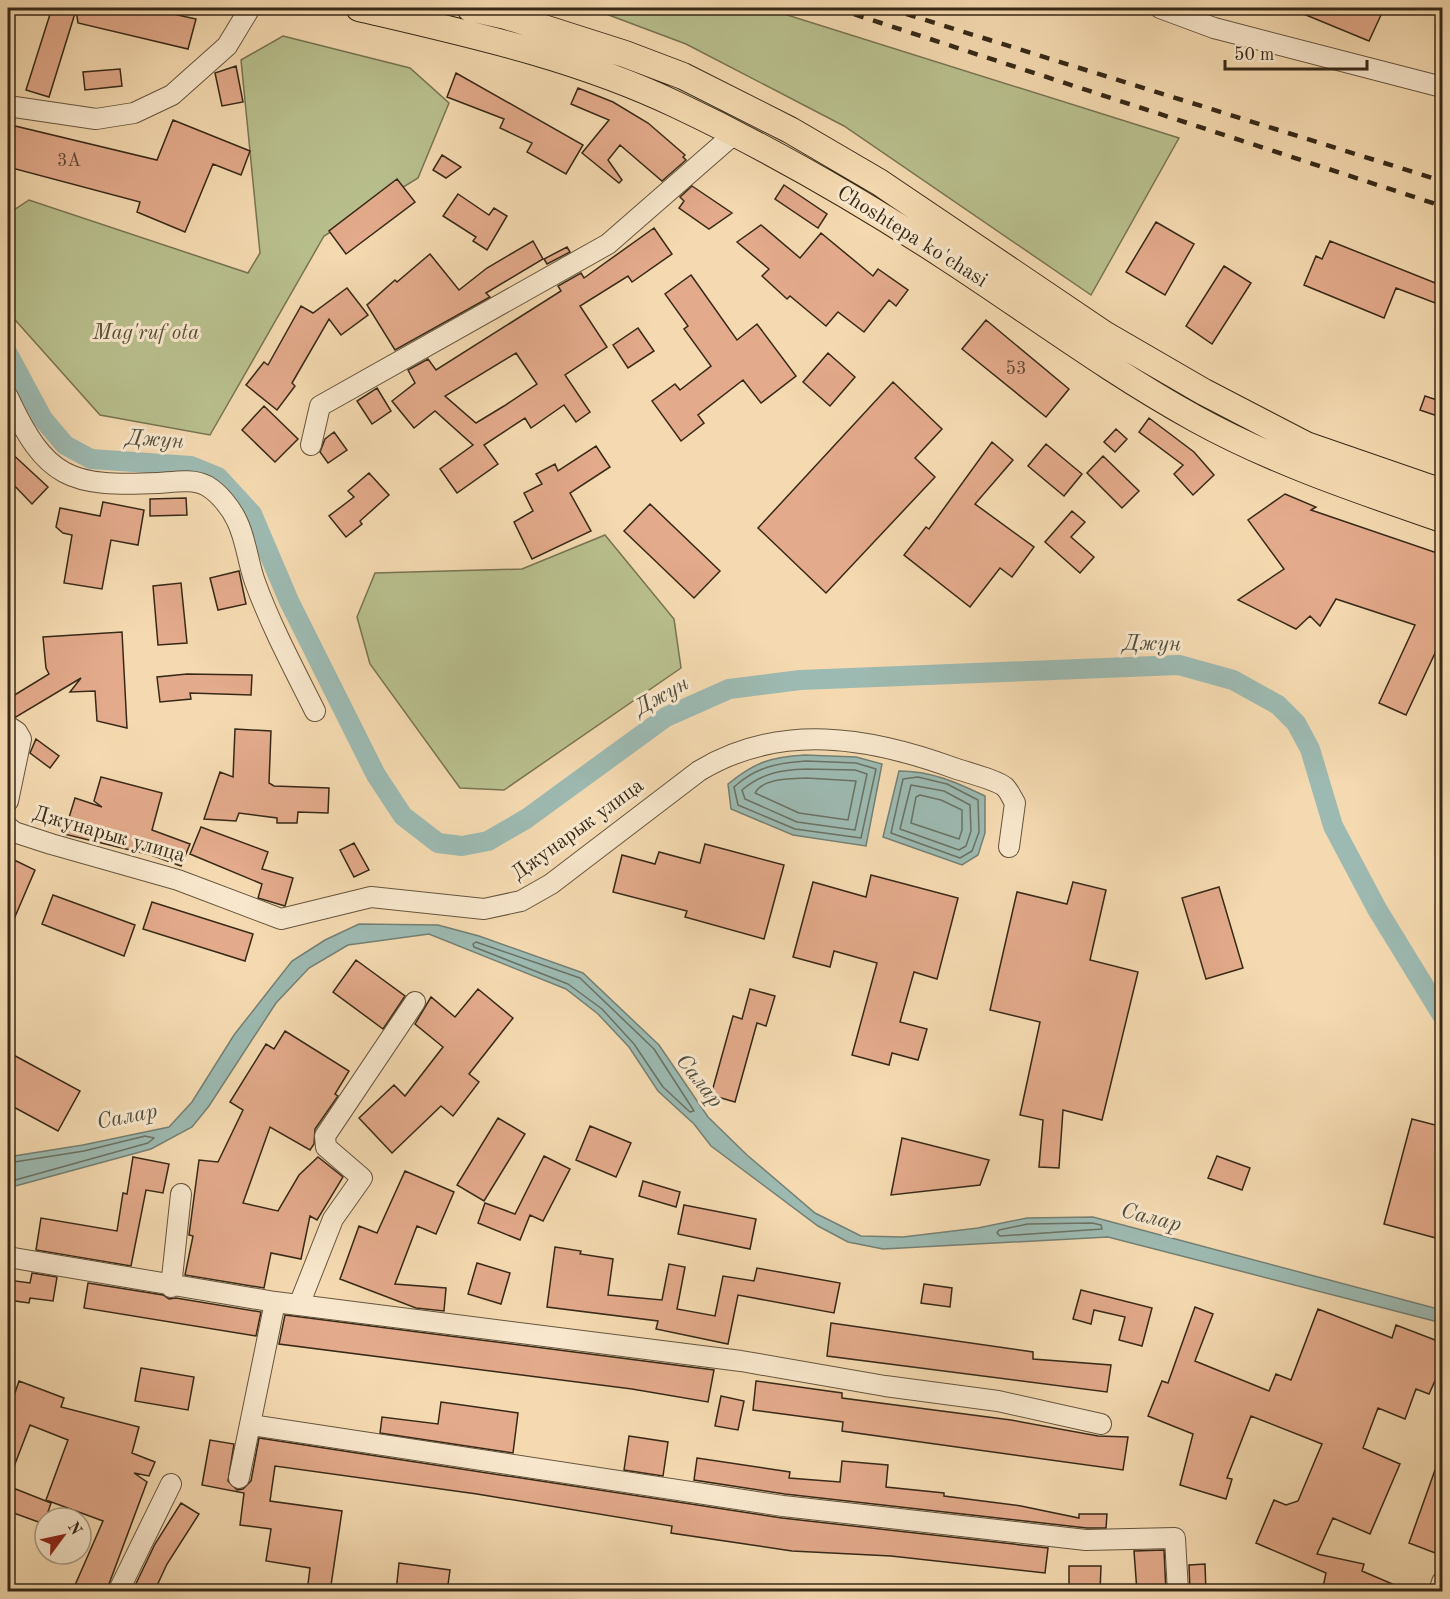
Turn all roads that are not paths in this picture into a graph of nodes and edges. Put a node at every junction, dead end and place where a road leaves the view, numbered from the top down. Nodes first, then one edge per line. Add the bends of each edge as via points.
1 (250, 8) edge
2 (359, 8) edge
3 (470, 8) edge
4 (1160, 8) edge
5 (1443, 87) edge
6 (8, 106) edge
7 (733, 135) junction
8 (8, 397) edge
9 (310, 445) dead end
10 (1443, 492) edge
11 (1443, 519) edge
12 (315, 711) dead end
13 (8, 726) edge
14 (8, 801) edge
15 (8, 827) edge
16 (1009, 847) dead end
17 (415, 1002) dead end
18 (181, 1194) dead end
19 (8, 1257) edge
20 (171, 1287) junction
21 (275, 1302) junction
22 (298, 1305) junction
23 (1101, 1424) dead end
24 (251, 1425) junction
25 (239, 1479) dead end
26 (171, 1484) dead end
27 (1443, 1582) edge
28 (118, 1592) edge
29 (1178, 1592) edge
30 (1439, 1592) edge

1 - 6 street via 227,46 172,96 134,113 96,119
2 - 7 main road, Choshtepa ko'chasi via 494,39 618,80 678,105
3 - 10 main road, Choshtepa ko'chasi via 506,16 683,76 790,130 879,182 1104,334 1204,392 1306,445
4 - 5 street via 1214,28
7 - 9 street via 608,244 320,406
7 - 11 main road, Choshtepa ko'chasi via 865,205 1096,358 1196,419 1305,472
8 - 12 street via 45,458 66,474 88,483 191,481 208,486 226,503 238,521 270,619
13 - 14 street, Джунарык улица via 21,739
15 - 16 street, Джунарык улица via 32,838 178,880 281,919 371,897 484,909 520,901 551,884 721,758 749,747 778,742 828,740 909,752 1004,786 1015,803
17 - 22 street via 325,1136 326,1147 362,1178 333,1220
18 - 20 street
19 - 20 street
20 - 21 street
21 - 22 street
21 - 24 street
22 - 23 street via 741,1361 998,1401
24 - 25 street
24 - 29 street via 783,1506 1086,1540 1175,1538
26 - 28 street
27 - 30 street

